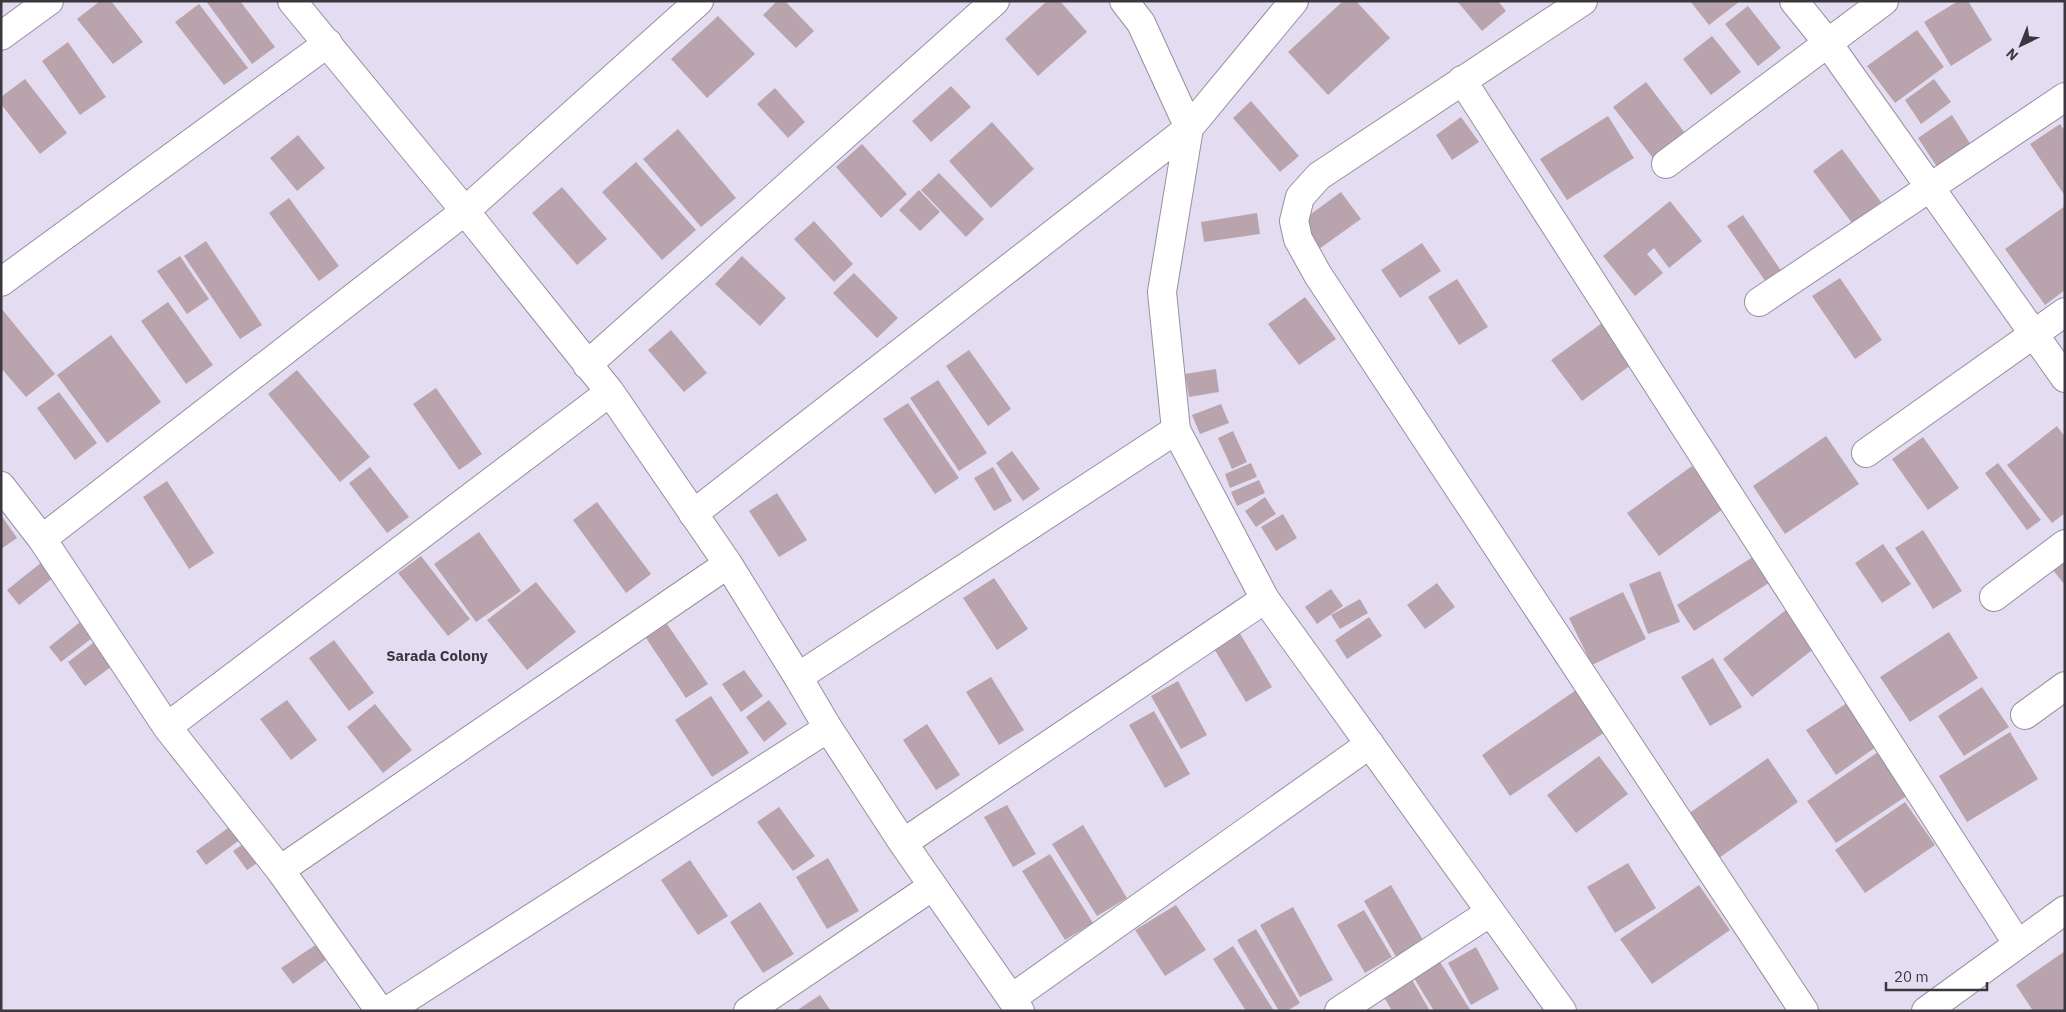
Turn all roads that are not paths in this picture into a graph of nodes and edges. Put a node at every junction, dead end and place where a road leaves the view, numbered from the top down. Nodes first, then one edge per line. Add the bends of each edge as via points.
1 (49, 1) edge
2 (292, 1) edge
3 (699, 1) edge
4 (995, 1) edge
5 (1124, 1) edge
6 (1294, 1) edge
7 (1583, 1) edge
8 (1794, 1) edge
9 (1884, 1) edge
10 (1, 36) edge
11 (328, 42) junction
12 (1827, 42) junction
13 (1462, 80) junction
14 (2065, 97) edge
15 (1189, 128) junction
16 (1666, 164) dead end
17 (1932, 188) junction
18 (465, 211) junction
19 (1, 282) edge
20 (1759, 302) dead end
21 (2065, 312) edge
22 (2033, 335) junction
23 (587, 364) junction
24 (2065, 378) edge
25 (610, 392) junction
26 (1176, 430) junction
27 (1866, 453) dead end
28 (1, 486) edge
29 (693, 514) junction
30 (42, 539) junction
31 (2065, 544) edge
32 (728, 564) junction
33 (1994, 597) dead end
34 (1265, 599) junction
35 (798, 677) junction
36 (2065, 686) edge
37 (2024, 715) dead end
38 (167, 727) junction
39 (828, 728) junction
40 (1370, 744) junction
41 (903, 843) junction
42 (280, 870) junction
43 (933, 886) junction
44 (2065, 910) edge
45 (1489, 913) junction
46 (2017, 943) junction
47 (1016, 1004) edge
48 (380, 1011) edge
49 (386, 1011) edge
50 (748, 1011) edge
51 (1339, 1011) edge
52 (1562, 1011) edge
53 (1804, 1011) edge
54 (1926, 1011) edge

1 - 10 street
2 - 11 street
3 - 18 street
4 - 23 street
5 - 15 street via 1141,23
6 - 15 street
7 - 13 street
8 - 12 street
9 - 12 street
11 - 18 street
11 - 19 street
12 - 16 street
12 - 17 street
13 - 46 street
13 - 53 street via 1320,176 1300,197 1294,221 1298,239 1318,276
14 - 17 street
15 - 26 street via 1162,292
15 - 29 street
17 - 20 street
17 - 22 street
18 - 23 street
18 - 30 street
21 - 22 street
22 - 24 street
22 - 27 street
23 - 25 street
25 - 29 street
25 - 38 street
26 - 34 street
26 - 35 street
28 - 30 street
29 - 32 street
30 - 38 street
31 - 33 street
32 - 35 street
32 - 42 street
34 - 40 street
34 - 41 street
35 - 39 street
36 - 37 street
38 - 42 street
39 - 41 street
39 - 49 street
40 - 45 street
40 - 47 street
41 - 43 street
42 - 48 street
43 - 47 street
43 - 50 street
44 - 46 street
45 - 51 street
45 - 52 street
46 - 54 street

